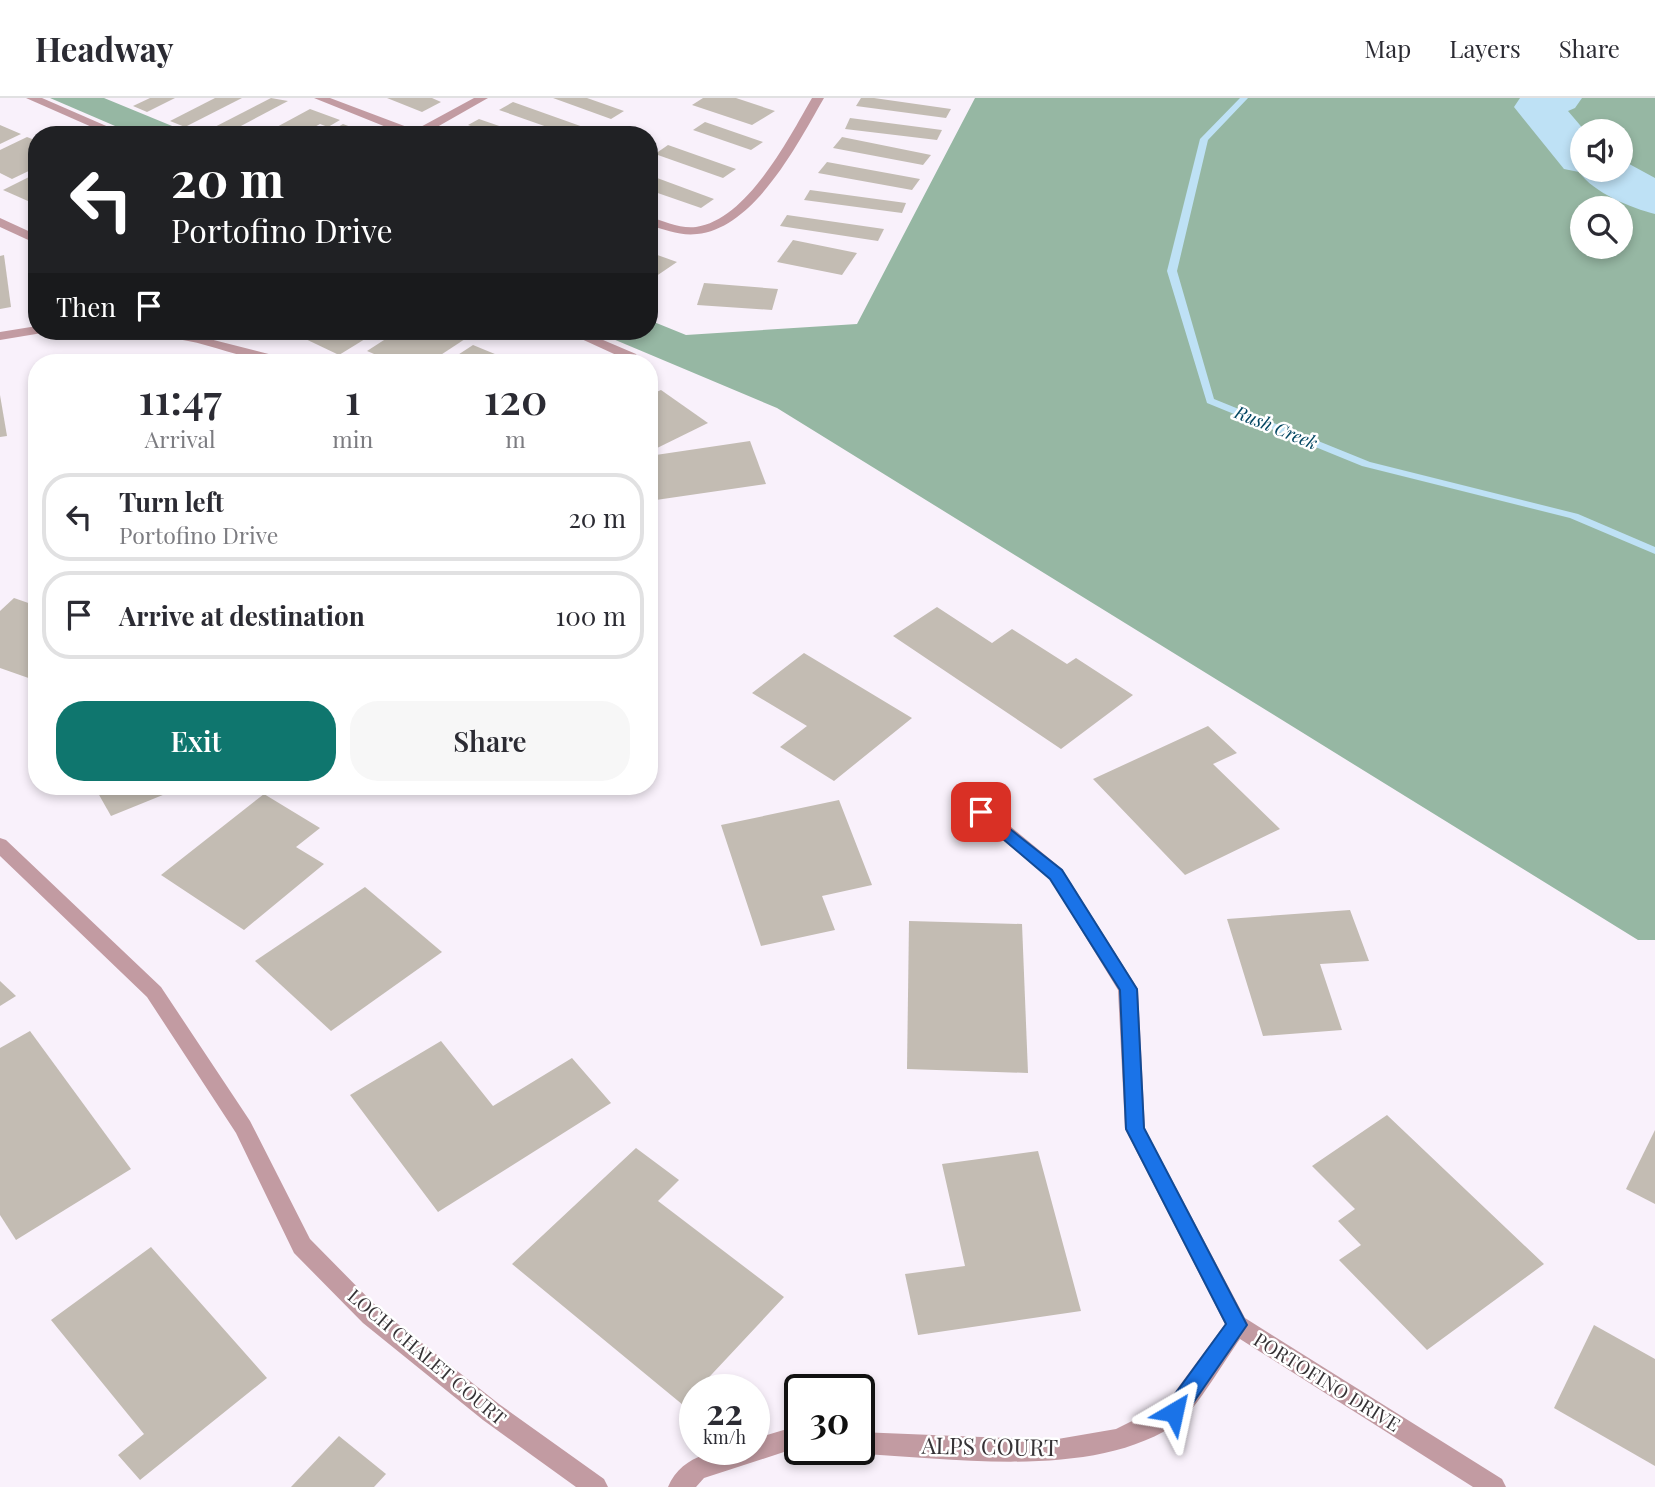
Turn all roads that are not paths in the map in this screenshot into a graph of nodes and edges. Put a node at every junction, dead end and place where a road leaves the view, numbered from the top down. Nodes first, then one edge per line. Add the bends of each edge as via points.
1 (32, 98) edge
2 (320, 98) edge
3 (482, 98) edge
4 (818, 98) edge
5 (99, 126) edge
6 (393, 126) edge
7 (433, 126) edge
8 (1, 223) edge
9 (658, 223) edge
10 (28, 236) edge
11 (28, 331) edge
12 (0, 336) edge
13 (198, 340) edge
14 (592, 340) edge
15 (252, 354) edge
16 (624, 354) edge
17 (981, 812) dead end
18 (0, 845) edge
19 (1237, 1325) junction
20 (784, 1441) edge
21 (875, 1444) edge
22 (596, 1487) edge
23 (680, 1487) edge
24 (1494, 1487) edge

1 - 5 street
2 - 6 street
3 - 7 street
4 - 9 street via 770,177 746,202 702,230 682,231
8 - 10 street
11 - 12 street
13 - 15 street
14 - 16 street
17 - 19 street, PORTOFINO DRIVE via 1056,874 1128,989 1135,1129
18 - 22 street, LOCH CHALET COURT via 155,992 243,1127 303,1246 371,1315 491,1412
19 - 21 street, ALPS COURT via 1174,1412 1118,1440 1052,1451
19 - 24 street, PORTOFINO DRIVE
20 - 23 street via 695,1469

